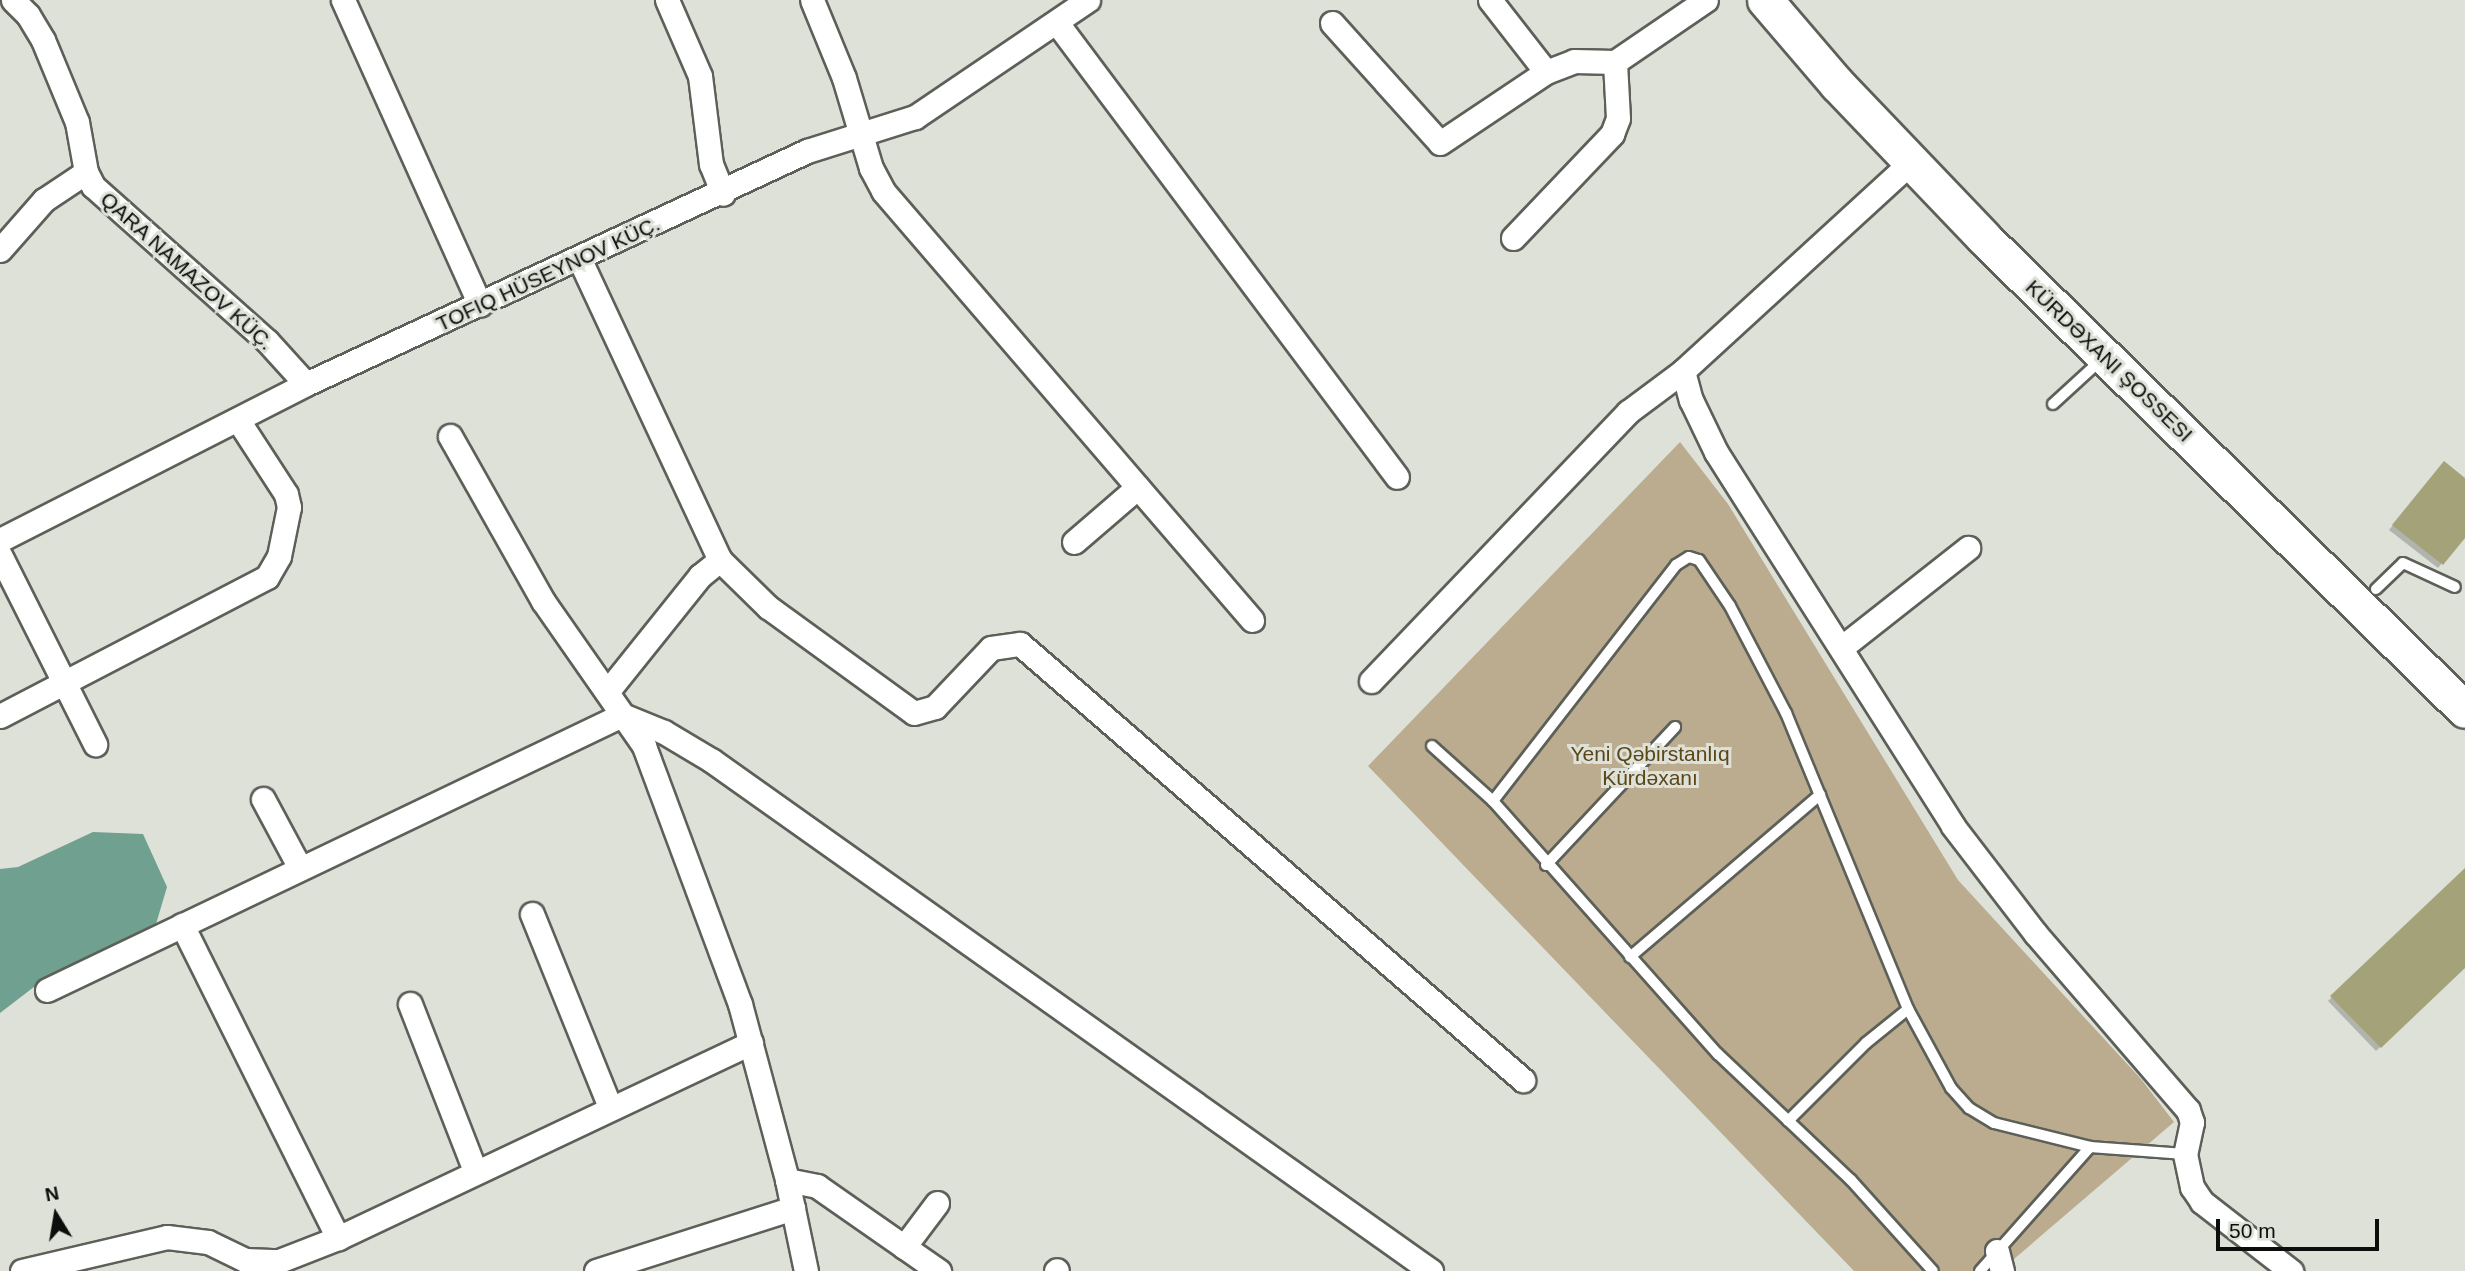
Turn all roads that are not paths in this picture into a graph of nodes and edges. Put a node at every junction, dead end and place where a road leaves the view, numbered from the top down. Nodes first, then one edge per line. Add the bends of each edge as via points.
1 (13, 0) edge
2 (343, 0) edge
3 (667, 0) edge
4 (812, 0) edge
5 (1088, 0) edge
6 (1490, 0) edge
7 (1706, 0) edge
8 (1765, 0) edge
9 (1795, 0) edge
10 (1057, 23) junction
11 (1332, 23) dead end
12 (1615, 62) junction
13 (1546, 72) junction
14 (862, 134) junction
15 (1910, 163) junction
16 (86, 172) junction
17 (723, 194) junction
18 (1513, 238) dead end
19 (0, 250) edge
20 (580, 260) junction
21 (480, 305) junction
22 (2105, 357) junction
23 (1683, 371) junction
24 (306, 384) junction
25 (2053, 404) dead end
26 (238, 420) junction
27 (450, 436) dead end
28 (1397, 477) dead end
29 (1138, 487) junction
30 (0, 540) edge
31 (1074, 542) dead end
32 (1968, 548) dead end
33 (0, 555) edge
34 (720, 560) junction
35 (2455, 587) dead end
36 (2376, 589) junction
37 (1252, 620) dead end
38 (1840, 648) junction
39 (2465, 677) edge
40 (1371, 681) dead end
41 (65, 684) junction
42 (607, 692) junction
43 (2465, 710) edge
44 (622, 715) junction
45 (0, 716) edge
46 (1675, 727) dead end
47 (95, 744) dead end
48 (1432, 746) dead end
49 (1820, 795) junction
50 (263, 799) dead end
51 (1493, 801) junction
52 (1546, 864) junction
53 (300, 868) junction
54 (533, 914) dead end
55 (182, 925) junction
56 (1630, 957) junction
57 (47, 990) dead end
58 (410, 1004) dead end
59 (1908, 1009) junction
60 (751, 1042) junction
61 (1523, 1080) dead end
62 (610, 1107) junction
63 (1788, 1121) junction
64 (2090, 1147) junction
65 (2185, 1154) junction
66 (475, 1171) junction
67 (787, 1180) junction
68 (937, 1203) dead end
69 (793, 1208) junction
70 (338, 1238) junction
71 (905, 1247) junction
72 (1999, 1261) edge
73 (88, 1263) edge
74 (22, 1271) edge
75 (596, 1271) edge
76 (806, 1271) edge
77 (939, 1271) edge
78 (1431, 1271) edge
79 (1933, 1271) edge
80 (1980, 1271) edge
81 (2291, 1271) edge

1 - 16 street, QARA NAMAZOV KÜÇ. via 43,40 77,122
2 - 21 street
3 - 17 street via 700,76 711,164
4 - 14 street
5 - 10 street, TOFIQ HÜSEYNOV KÜÇ.
6 - 13 street
7 - 12 street
8 - 15 main road
9 - 36 main road via 1938,157
10 - 14 street, TOFIQ HÜSEYNOV KÜÇ. via 915,117
10 - 28 street
11 - 13 street via 1440,143
12 - 13 street via 1574,61
12 - 18 street via 1618,118 1612,134
14 - 17 street, TOFIQ HÜSEYNOV KÜÇ. via 807,152
14 - 29 street via 883,191
15 - 22 main road
15 - 23 street
16 - 19 street via 44,200
16 - 24 street, QARA NAMAZOV KÜÇ. via 107,201 267,341
17 - 20 street, TOFIQ HÜSEYNOV KÜÇ.
20 - 21 street, TOFIQ HÜSEYNOV KÜÇ.
20 - 34 street
21 - 24 street, TOFIQ HÜSEYNOV KÜÇ.
22 - 25 lane
22 - 43 main road
23 - 38 street via 1691,400 1716,452
23 - 40 street via 1628,412
24 - 26 street, TOFIQ HÜSEYNOV KÜÇ.
26 - 30 street, TOFIQ HÜSEYNOV KÜÇ.
26 - 41 street via 286,494 289,507 274,567 267,577
27 - 42 street via 543,601
29 - 31 street
29 - 37 street
32 - 38 street
33 - 41 street
34 - 42 street via 700,576
34 - 61 street via 768,607 914,713 935,707 991,648 1020,644
35 - 36 lane via 2403,563
36 - 39 main road
38 - 65 street via 1953,826 2035,933 2188,1110 2192,1122
41 - 45 street
41 - 47 street
42 - 44 street
44 - 53 street
44 - 60 street via 644,746 661,788
44 - 78 street via 664,732 711,760
46 - 52 lane
48 - 51 lane
49 - 51 lane via 1786,713 1730,606 1699,560 1689,557 1676,565
49 - 56 lane
49 - 59 lane
50 - 53 street
51 - 52 lane
52 - 56 lane
53 - 55 street
54 - 62 street
55 - 57 street
55 - 70 street
56 - 63 lane via 1718,1054
58 - 66 street
59 - 63 lane via 1866,1042
59 - 64 lane via 1951,1088 1969,1108 1994,1123
60 - 62 street
60 - 67 street
62 - 66 street
63 - 79 lane via 1851,1180
64 - 65 lane
64 - 72 lane
65 - 81 street via 2192,1187 2202,1202
66 - 70 street
67 - 69 street
67 - 71 street via 817,1186
68 - 71 street
69 - 75 street
69 - 76 street
70 - 73 street via 262,1264 187,1237
71 - 77 street
72 - 80 lane
73 - 74 street

